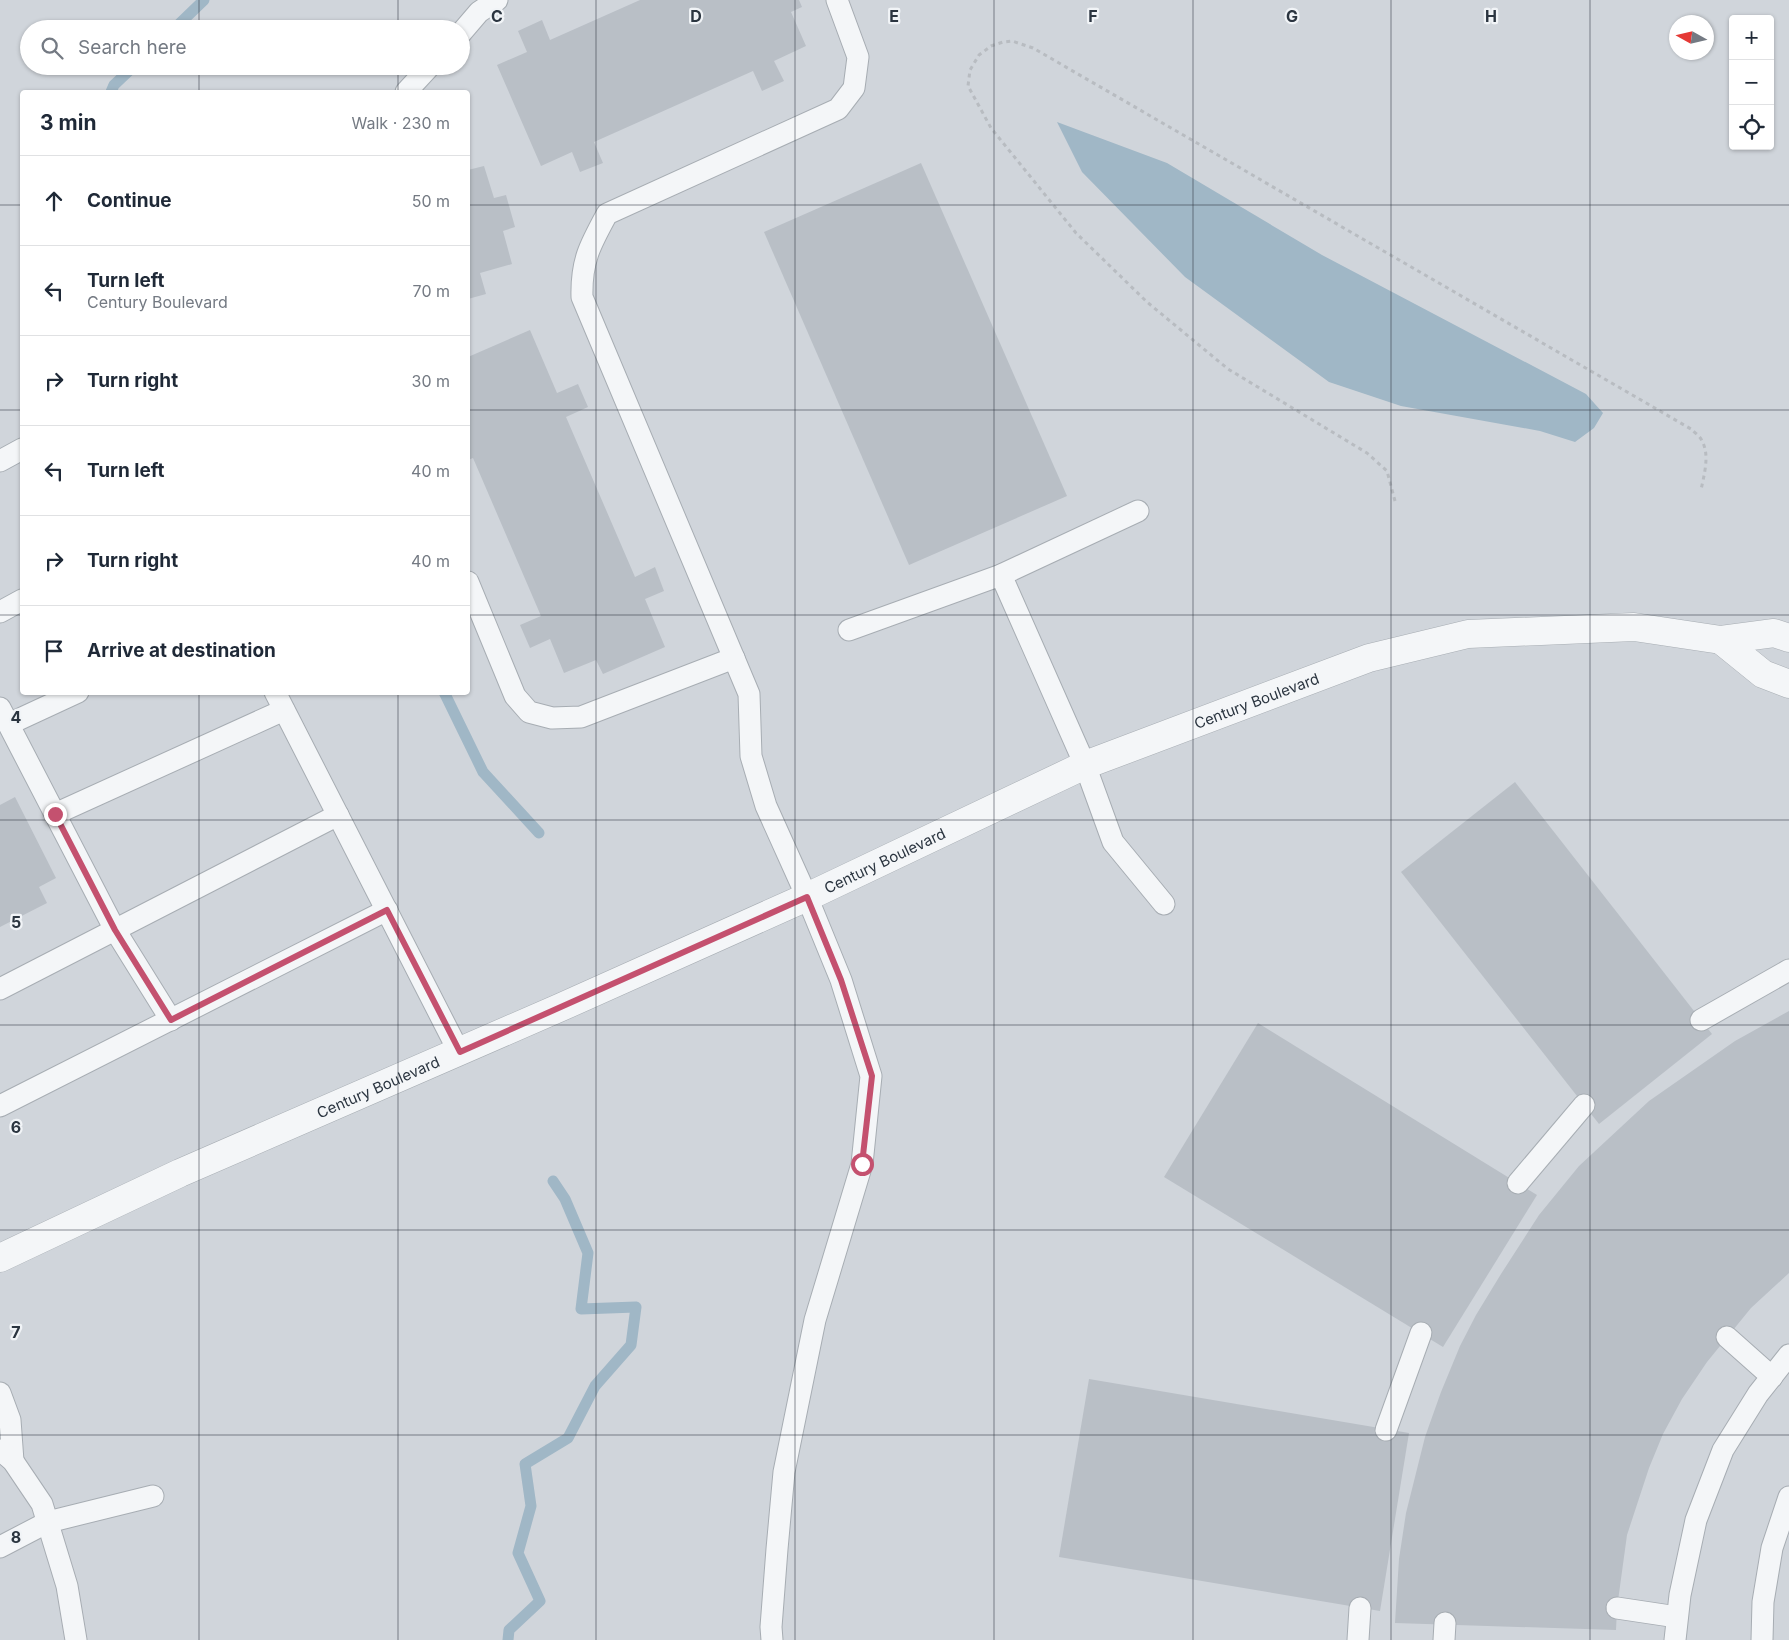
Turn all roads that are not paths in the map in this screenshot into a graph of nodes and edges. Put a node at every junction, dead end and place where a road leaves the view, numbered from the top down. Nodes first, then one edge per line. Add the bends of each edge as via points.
1 (497, 0) edge
2 (837, 0) edge
3 (470, 22) edge
4 (422, 75) edge
5 (408, 90) edge
6 (20, 450) edge
7 (0, 461) edge
8 (1138, 511) dead end
9 (1001, 575) junction
10 (470, 587) edge
11 (20, 601) edge
12 (0, 612) edge
13 (849, 630) dead end
14 (1789, 638) edge
15 (1721, 640) junction
16 (734, 658) junction
17 (1789, 684) edge
18 (69, 695) edge
19 (279, 701) edge
20 (4, 716) edge
21 (1085, 765) junction
22 (55, 814) junction
23 (338, 815) junction
24 (807, 897) junction
25 (1164, 904) dead end
26 (387, 910) junction
27 (115, 930) junction
28 (1789, 970) edge
29 (0, 989) edge
30 (171, 1020) junction
31 (1701, 1020) dead end
32 (460, 1052) junction
33 (1584, 1105) dead end
34 (0, 1106) edge
35 (1518, 1184) dead end
36 (0, 1258) edge
37 (1420, 1333) dead end
38 (1726, 1337) dead end
39 (1789, 1355) edge
40 (1772, 1377) junction
41 (0, 1393) edge
42 (1386, 1430) dead end
43 (6, 1456) edge
44 (153, 1496) dead end
45 (1789, 1497) edge
46 (48, 1522) junction
47 (0, 1547) edge
48 (1360, 1608) dead end
49 (1617, 1608) dead end
50 (1678, 1617) junction
51 (76, 1640) edge
52 (772, 1640) edge
53 (1358, 1640) edge
54 (1675, 1640) edge
55 (1762, 1640) edge

1 - 3 lane via 478,12
2 - 16 lane via 858,57 854,88 838,109 607,214 590,245 582,278 582,297
4 - 5 lane
6 - 7 lane
8 - 9 lane
9 - 13 lane
9 - 21 lane
10 - 16 lane via 515,696 529,712 552,718 581,717
11 - 12 lane
14 - 15 street, Century Boulevard via 1774,633
15 - 17 street via 1763,674
15 - 21 street, Century Boulevard via 1634,627 1468,634 1369,658
16 - 24 lane via 749,694 751,756 766,806
18 - 20 lane
19 - 22 lane
19 - 23 lane
20 - 22 lane
21 - 24 street, Century Boulevard
21 - 25 lane via 1114,842
22 - 27 lane
23 - 26 lane
23 - 27 lane
24 - 32 street, Century Boulevard
24 - 52 lane via 841,980 872,1076 862,1164 815,1320 784,1472
26 - 30 lane
26 - 32 lane
27 - 29 lane
27 - 30 lane
28 - 31 lane
30 - 34 lane
32 - 36 street, Century Boulevard via 180,1173
33 - 35 lane
37 - 42 lane
38 - 40 lane
39 - 40 lane
40 - 50 lane via 1724,1450 1696,1520
41 - 43 lane via 10,1420
43 - 46 lane via 42,1504
44 - 46 lane
45 - 55 lane via 1772,1548
46 - 47 lane
46 - 51 lane via 67,1586
48 - 53 lane
49 - 50 lane
50 - 54 lane

